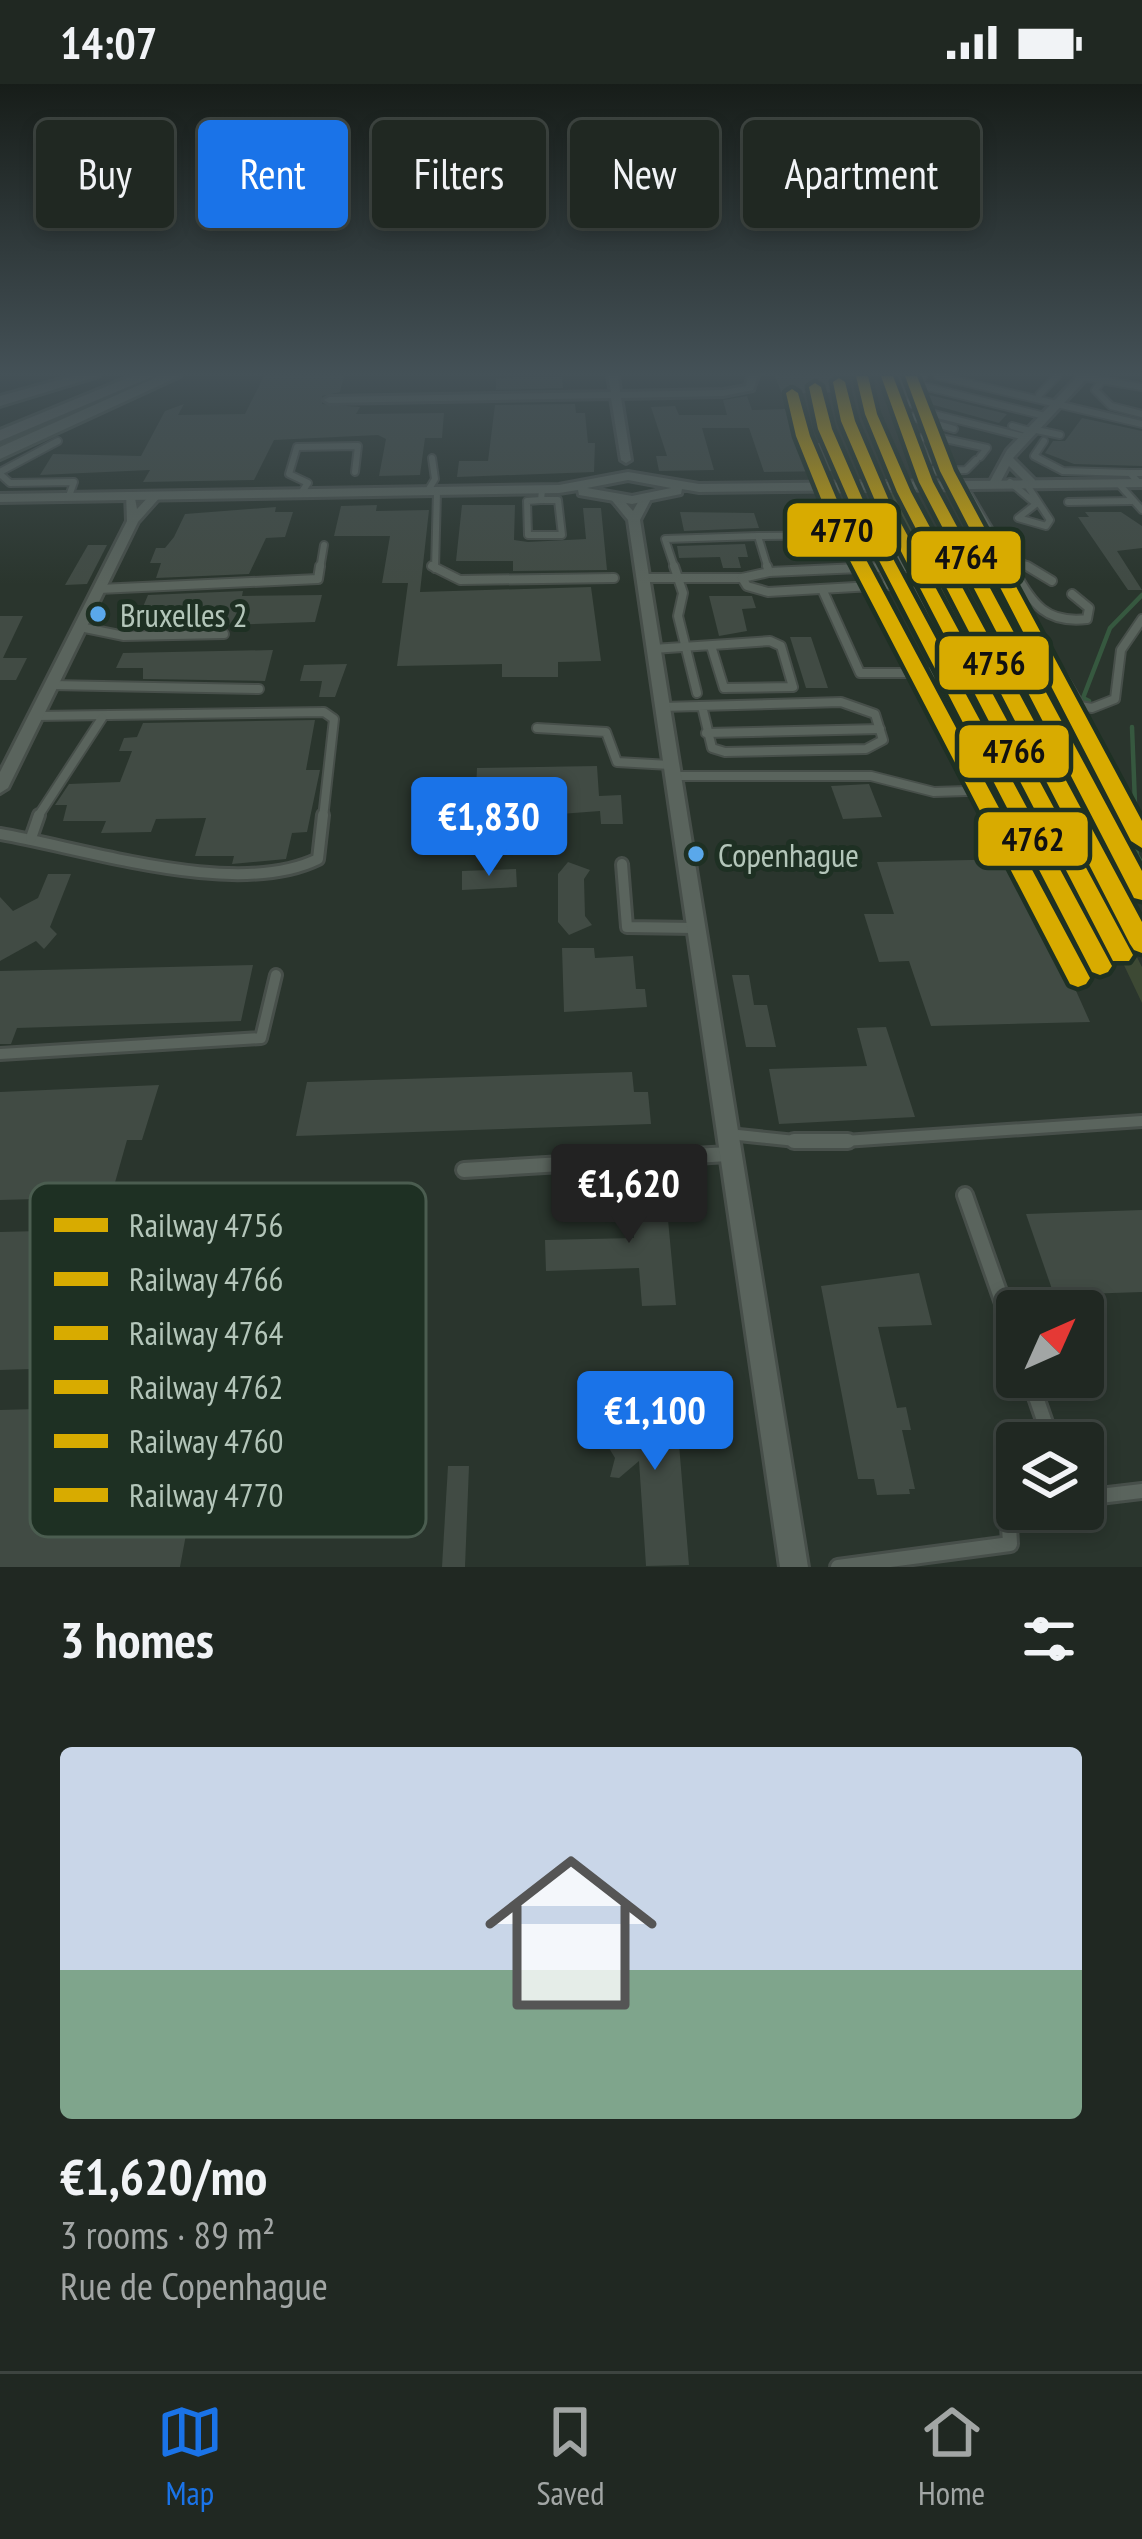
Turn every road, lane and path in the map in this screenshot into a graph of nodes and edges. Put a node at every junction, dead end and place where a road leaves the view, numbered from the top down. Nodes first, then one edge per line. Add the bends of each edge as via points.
1 (50, 445) edge
2 (624, 445) edge
3 (919, 445) edge
4 (976, 445) edge
5 (1018, 445) edge
6 (1040, 445) edge
7 (980, 456) junction
8 (432, 458) dead end
9 (1008, 458) junction
10 (1053, 459) dead end
11 (626, 460) junction
12 (928, 461) dead end
13 (355, 472) dead end
14 (1076, 472) junction
15 (0, 473) edge
16 (1134, 479) edge
17 (965, 481) junction
18 (1010, 482) junction
19 (647, 488) junction
20 (610, 489) junction
21 (432, 492) junction
22 (301, 493) junction
23 (548, 493) junction
24 (130, 495) junction
25 (156, 495) junction
26 (69, 496) junction
27 (0, 498) edge
28 (1132, 501) junction
29 (1068, 502) dead end
30 (1142, 510) edge
31 (634, 520) junction
32 (133, 521) junction
33 (866, 535) junction
34 (758, 536) junction
35 (323, 545) dead end
36 (1002, 549) junction
37 (883, 570) junction
38 (769, 572) junction
39 (741, 576) junction
40 (676, 577) junction
41 (614, 578) dead end
42 (643, 578) junction
43 (1052, 581) dead end
44 (890, 585) junction
45 (100, 589) junction
46 (823, 591) junction
47 (1072, 594) dead end
48 (1142, 619) edge
49 (80, 627) junction
50 (224, 634) dead end
51 (712, 649) junction
52 (652, 650) junction
53 (686, 650) junction
54 (52, 685) junction
55 (259, 688) dead end
56 (698, 693) dead end
57 (702, 706) junction
58 (662, 707) junction
59 (36, 716) junction
60 (102, 718) junction
61 (538, 728) dead end
62 (880, 729) junction
63 (706, 733) junction
64 (671, 770) junction
65 (0, 788) edge
66 (999, 790) dead end
67 (0, 834) edge
68 (31, 838) junction
69 (622, 864) dead end
70 (694, 928) junction
71 (276, 975) dead end
72 (0, 1054) edge
73 (1142, 1121) edge
74 (728, 1144) junction
75 (464, 1170) dead end
76 (965, 1195) dead end
77 (998, 1290) edge
78 (1142, 1491) edge
79 (1104, 1496) edge
80 (1009, 1530) edge
81 (794, 1567) edge
82 (838, 1567) edge

1 - 15 lane
2 - 11 street
3 - 12 lane
4 - 7 lane via 985,447
5 - 9 street
6 - 14 lane via 1037,460
7 - 9 lane
7 - 17 lane
8 - 21 lane
9 - 18 street
9 - 18 street
10 - 14 lane
11 - 19 street
11 - 20 street
13 - 22 lane via 358,446 297,447 289,474 308,483
14 - 16 lane
15 - 26 lane via 10,483 74,482
16 - 18 street
16 - 28 lane
17 - 18 street
17 - 19 street
17 - 36 lane
17 - 48 lane via 956,496 1080,706 1115,699 1120,650
18 - 18 lane via 1036,504 1018,518 1046,526 1051,520
19 - 20 street
19 - 31 street
20 - 23 street
20 - 31 street
21 - 22 street
21 - 23 street
21 - 41 lane via 431,564 438,573 460,580
22 - 25 street
23 - 23 lane via 527,501 528,535 562,535 558,500
24 - 25 street
24 - 26 street
24 - 32 street
25 - 32 street
26 - 27 street
28 - 29 lane
28 - 30 lane
31 - 42 street
32 - 45 street
33 - 34 lane
33 - 37 lane
33 - 37 lane via 891,539 907,566
34 - 38 lane
34 - 40 lane via 667,538
35 - 45 lane via 318,579
36 - 43 lane
36 - 47 lane via 1048,618 1087,619 1089,608
37 - 38 lane
37 - 44 lane
38 - 39 lane
39 - 40 lane
39 - 46 lane via 758,590
40 - 42 lane
40 - 53 lane
42 - 52 street
44 - 46 lane
44 - 46 lane via 911,592 937,673 856,670
45 - 49 street
49 - 50 lane via 124,636
49 - 54 street
51 - 51 lane via 778,644 794,687 724,688
51 - 53 lane
52 - 53 lane
52 - 58 street
53 - 56 lane
54 - 55 lane
54 - 59 street
57 - 58 lane
57 - 62 lane via 841,702 865,707
57 - 63 lane
58 - 64 street
59 - 60 lane
59 - 65 street
60 - 68 lane via 85,752 58,776
60 - 68 lane via 324,712 334,719 317,859 294,873 248,874
61 - 64 lane via 606,732 617,762
62 - 63 lane
62 - 63 lane via 877,746 819,750 725,752 712,748
64 - 66 lane via 872,776 934,792
64 - 70 street
67 - 68 lane
69 - 70 lane via 627,927
70 - 74 street
71 - 72 lane via 261,1038
73 - 74 lane
74 - 75 lane
74 - 81 street
76 - 77 lane
78 - 79 lane
80 - 82 lane via 1010,1544

